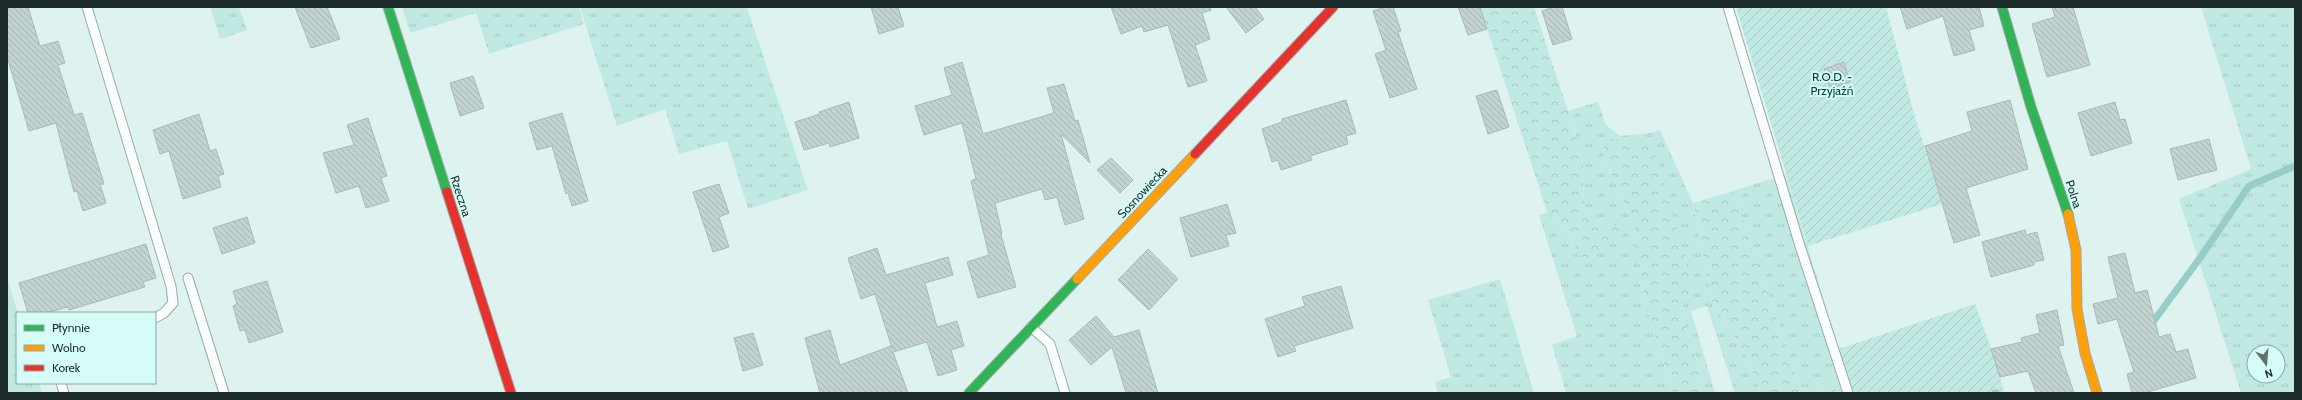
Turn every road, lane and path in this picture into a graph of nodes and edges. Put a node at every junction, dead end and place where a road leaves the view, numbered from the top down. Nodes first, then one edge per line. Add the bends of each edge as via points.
1 (87, 7) edge
2 (388, 7) edge
3 (1333, 7) edge
4 (1728, 7) edge
5 (2002, 7) edge
6 (188, 278) dead end
7 (156, 317) edge
8 (1031, 328) junction
9 (224, 393) edge
10 (511, 393) edge
11 (969, 393) edge
12 (1065, 393) edge
13 (1848, 393) edge
14 (2097, 393) edge

1 - 7 lane via 171,286 173,303
2 - 10 street, Rzeczna
3 - 8 street, Sosnowiecka
4 - 13 lane via 1799,243
5 - 14 street, Polna via 2031,107 2067,208 2076,250 2077,309 2085,352
6 - 9 lane
8 - 11 street, Sosnowiecka
8 - 12 lane via 1050,344

